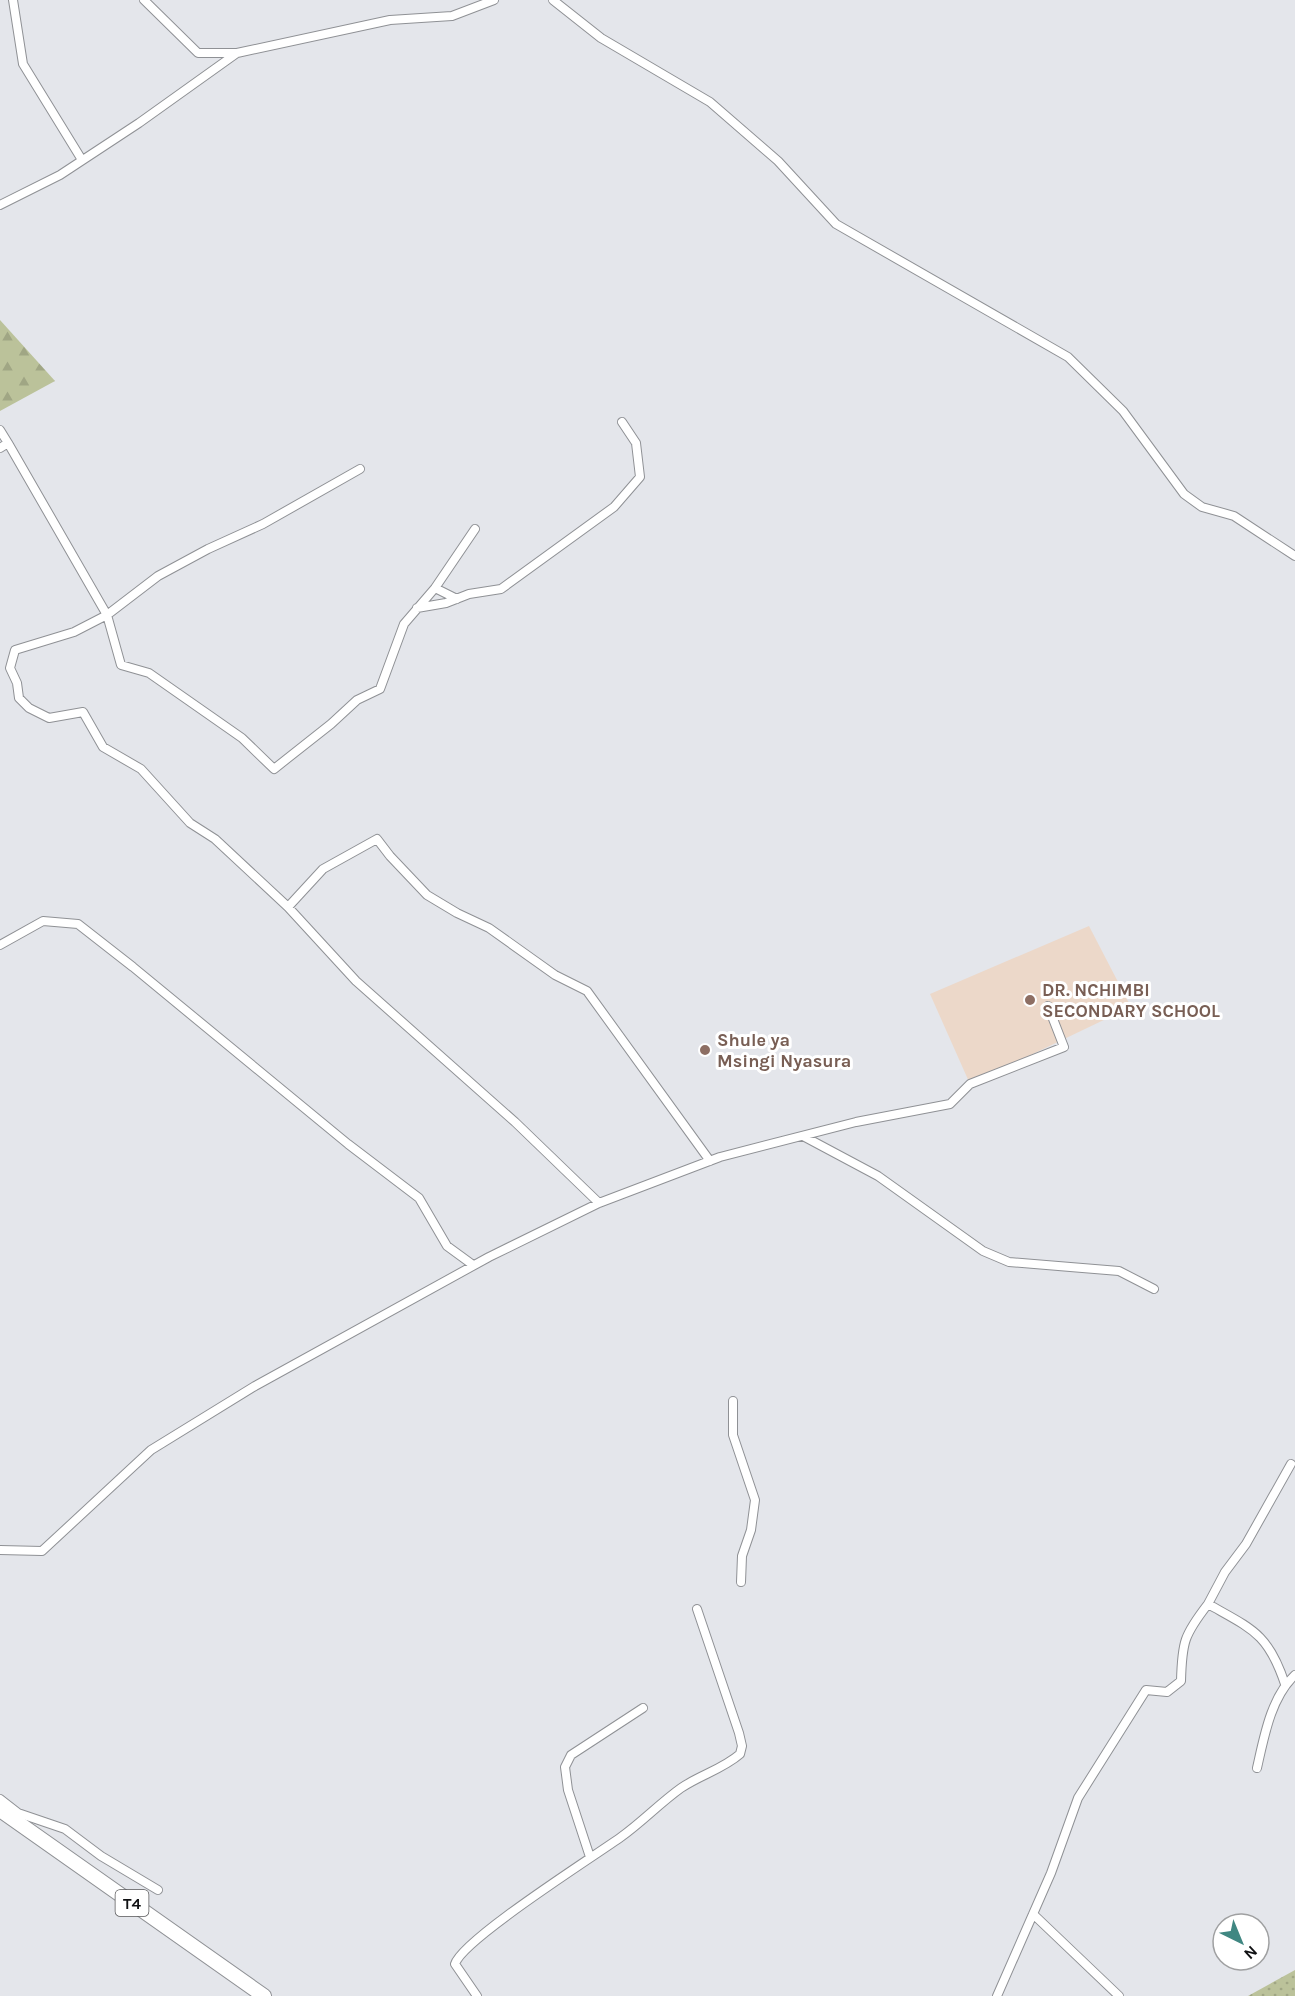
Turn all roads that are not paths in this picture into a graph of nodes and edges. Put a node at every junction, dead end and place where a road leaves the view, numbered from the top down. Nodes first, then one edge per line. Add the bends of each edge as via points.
1 (13, 0) edge
2 (144, 0) edge
3 (494, 0) edge
4 (553, 0) edge
5 (237, 53) junction
6 (82, 160) junction
7 (0, 205) edge
8 (622, 422) dead end
9 (0, 430) edge
10 (8, 443) junction
11 (0, 448) edge
12 (360, 470) dead end
13 (475, 530) dead end
14 (1295, 556) edge
15 (435, 588) junction
16 (457, 599) junction
17 (417, 608) junction
18 (107, 615) junction
19 (288, 907) junction
20 (0, 945) edge
21 (1048, 1006) dead end
22 (803, 1136) junction
23 (710, 1161) junction
24 (599, 1203) junction
25 (473, 1265) junction
26 (1154, 1289) dead end
27 (733, 1401) dead end
28 (1291, 1464) dead end
29 (0, 1550) edge
30 (741, 1582) dead end
31 (1208, 1604) junction
32 (697, 1610) dead end
33 (1295, 1675) edge
34 (1285, 1684) junction
35 (643, 1708) dead end
36 (1257, 1768) dead end
37 (0, 1799) edge
38 (0, 1810) edge
39 (590, 1857) junction
40 (158, 1890) dead end
41 (1034, 1914) junction
42 (264, 1996) edge
43 (477, 1996) edge
44 (998, 1996) edge
45 (1119, 1996) edge

1 - 6 street via 23,64
2 - 5 street via 198,53
3 - 5 street via 452,16 390,20
4 - 14 street via 601,38 710,102 778,161 836,224 1068,357 1123,411 1184,494 1203,507 1234,516
5 - 6 street
6 - 7 street
8 - 16 street via 636,443 640,465 640,477 626,495 501,589
9 - 10 street
10 - 11 street
10 - 18 street
12 - 18 street via 264,524 158,576
13 - 15 street
15 - 16 street
15 - 17 street
16 - 17 street
17 - 18 street via 404,624 380,689 357,700 273,769 242,738 148,673 122,665
18 - 19 street via 74,632 15,650 10,668 20,698 29,708 49,718 84,712 103,747 141,769 190,823 215,839
19 - 23 street via 322,869 377,839 427,895 489,928 555,975 587,991
19 - 24 street via 356,981
20 - 25 street via 43,921 78,924 419,1198 447,1246
21 - 22 street via 1064,1047 969,1084 950,1104
22 - 23 street
22 - 26 street via 878,1176 992,1255 1009,1262 1119,1271
23 - 24 street
24 - 25 street
25 - 29 street via 255,1386 150,1450 42,1551
27 - 30 street via 733,1435 755,1500 742,1556
28 - 31 street
31 - 34 street via 1254,1630 1266,1642
31 - 41 street via 1188,1630 1181,1681 1167,1692 1146,1690 1078,1798
32 - 39 street via 739,1733 740,1754 681,1789
33 - 34 street
34 - 36 street via 1271,1716
35 - 39 street via 571,1755 565,1767 570,1798
37 - 40 street via 18,1813 65,1829
38 - 42 highway, T4
39 - 43 street via 457,1957 456,1964
41 - 44 street
41 - 45 street

